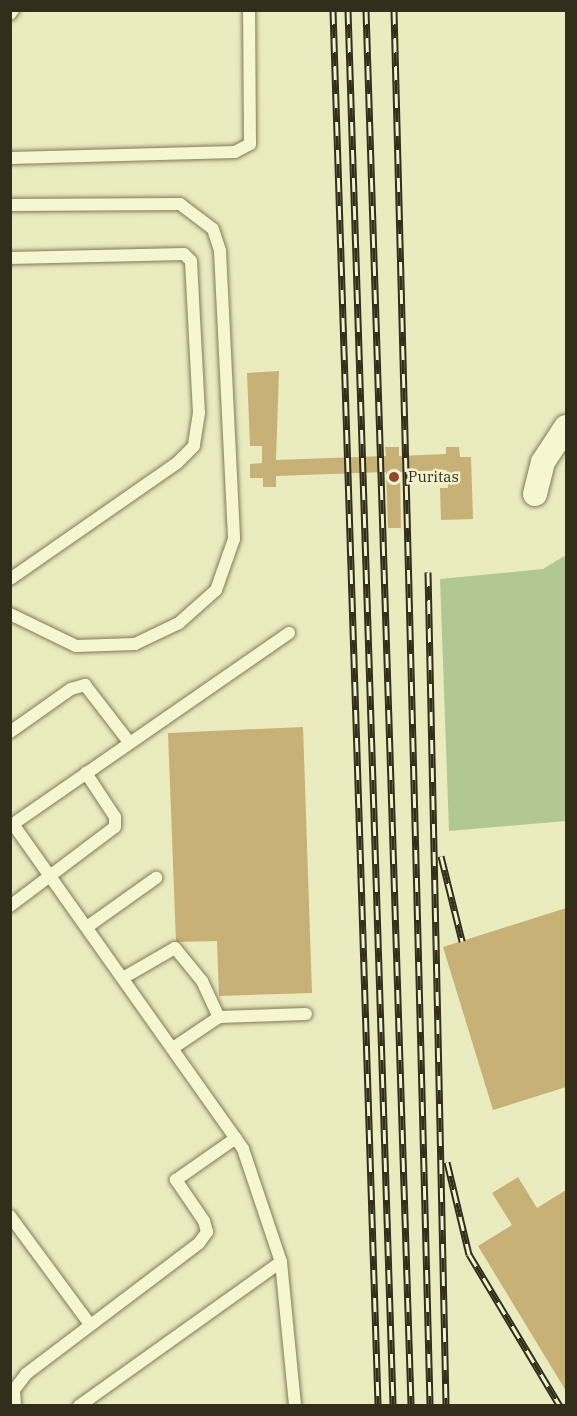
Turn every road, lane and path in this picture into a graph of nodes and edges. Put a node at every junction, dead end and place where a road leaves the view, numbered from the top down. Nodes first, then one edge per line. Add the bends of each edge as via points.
1 (249, 10) edge
2 (10, 158) edge
3 (10, 205) edge
4 (10, 258) edge
5 (567, 427) edge
6 (535, 495) dead end
7 (10, 579) edge
8 (10, 614) edge
9 (289, 633) dead end
10 (10, 732) edge
11 (129, 742) junction
12 (86, 772) junction
13 (11, 823) edge
14 (52, 878) junction
15 (156, 878) dead end
16 (10, 906) edge
17 (87, 927) junction
18 (123, 978) junction
19 (306, 1014) dead end
20 (219, 1017) junction
21 (173, 1048) junction
22 (236, 1138) junction
23 (10, 1216) edge
24 (281, 1262) junction
25 (88, 1323) junction
26 (15, 1406) edge
27 (79, 1406) edge
28 (295, 1406) edge

1 - 2 lane via 250,144 235,152
3 - 8 lane via 180,204 213,229 220,251 234,539 216,590 179,623 135,644 76,646
4 - 7 lane via 184,254 192,261 198,386 194,446
5 - 6 street via 543,462
9 - 11 lane
10 - 11 lane via 71,689 85,685
11 - 12 lane
12 - 13 lane
12 - 14 lane via 115,818 115,827
13 - 14 lane
14 - 16 lane
14 - 17 lane
15 - 17 lane
17 - 18 lane
18 - 20 lane via 175,948 202,981
18 - 21 lane
19 - 20 lane
20 - 21 lane
21 - 22 lane
22 - 24 lane via 254,1174
22 - 25 lane via 176,1180 204,1221 207,1232 199,1243
23 - 25 lane
24 - 27 lane
24 - 28 lane
25 - 26 lane via 19,1381

